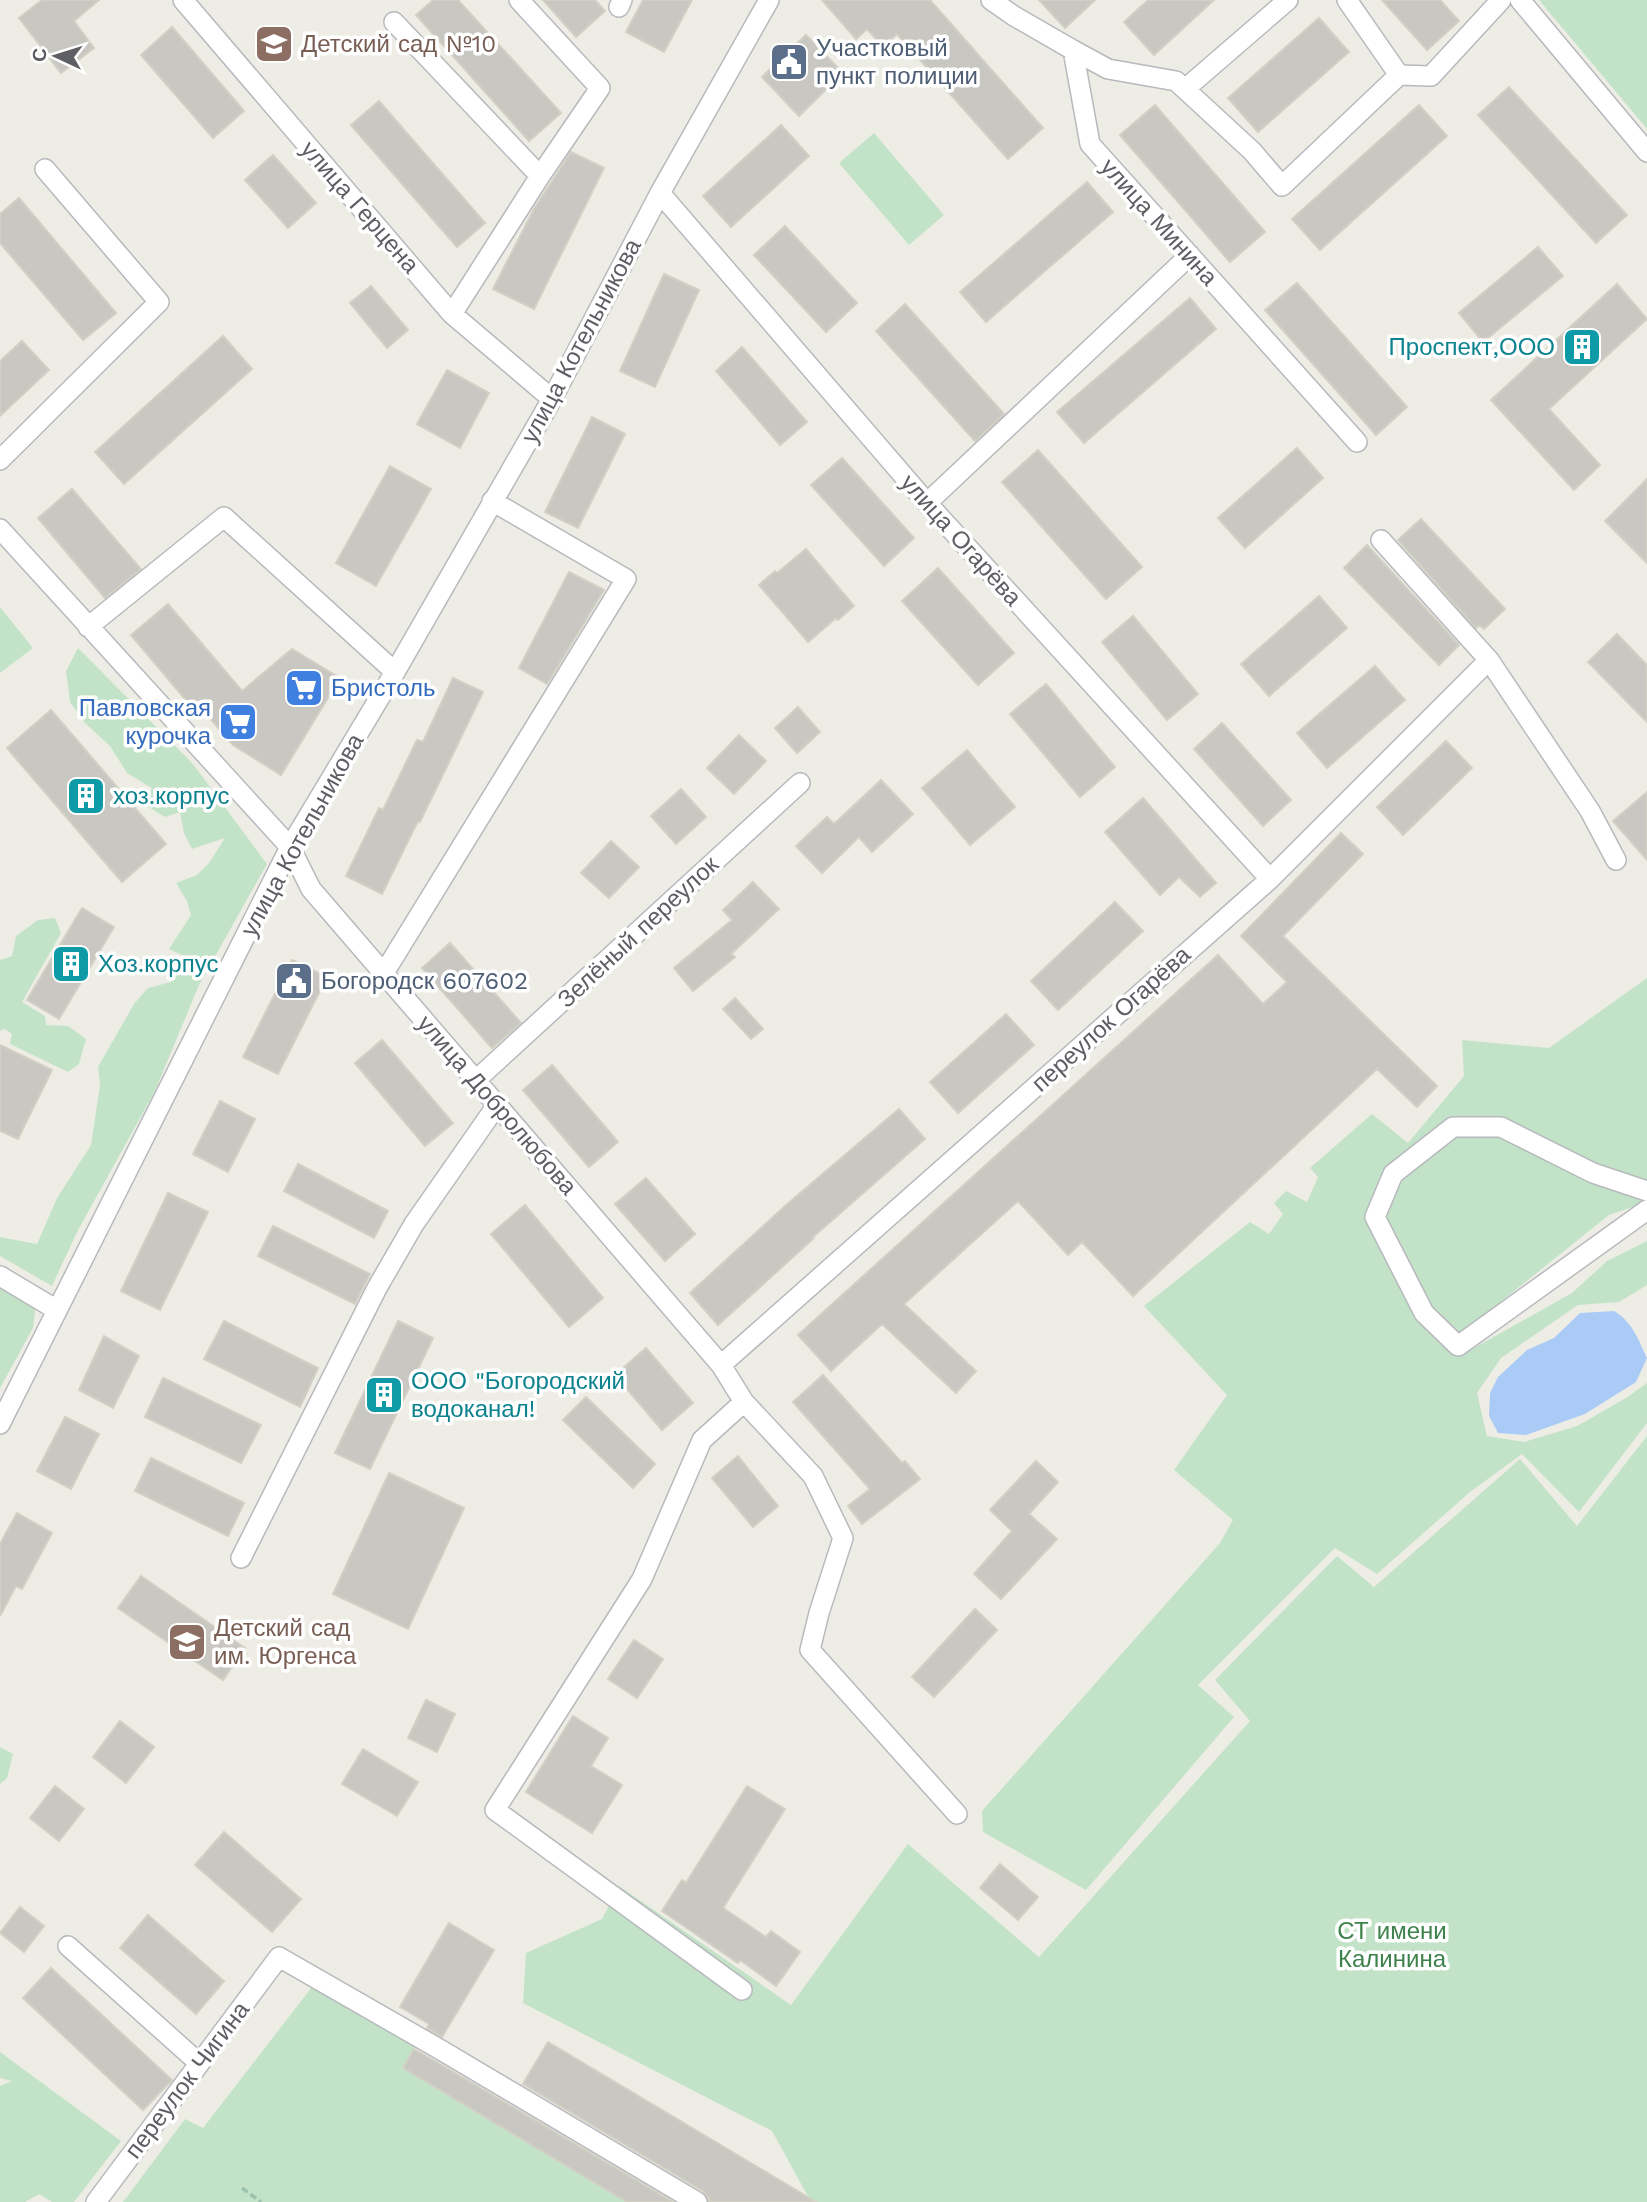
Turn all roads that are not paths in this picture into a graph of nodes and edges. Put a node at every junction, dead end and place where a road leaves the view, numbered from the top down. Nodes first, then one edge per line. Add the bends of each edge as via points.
1 (183, 0) edge
2 (519, 0) edge
3 (769, 0) edge
4 (991, 0) edge
5 (1288, 0) edge
6 (1347, 0) edge
7 (1501, 0) edge
8 (1520, 0) edge
9 (394, 22) dead end
10 (1073, 50) junction
11 (1399, 75) junction
12 (1185, 89) junction
13 (1647, 152) edge
14 (45, 169) dead end
15 (540, 176) junction
16 (660, 193) junction
17 (1189, 256) junction
18 (452, 314) junction
19 (552, 399) junction
20 (1357, 442) dead end
21 (0, 460) edge
22 (492, 501) junction
23 (927, 503) junction
24 (0, 529) edge
25 (1381, 540) dead end
26 (88, 627) junction
27 (1489, 660) junction
28 (395, 672) junction
29 (800, 783) dead end
30 (290, 847) junction
31 (1616, 860) dead end
32 (1270, 879) junction
33 (384, 973) junction
34 (476, 1080) junction
35 (497, 1105) junction
36 (1647, 1191) edge
37 (1647, 1210) edge
38 (0, 1276) edge
39 (57, 1310) junction
40 (721, 1365) junction
41 (744, 1402) junction
42 (0, 1424) edge
43 (241, 1558) dead end
44 (957, 1814) dead end
45 (68, 1946) dead end
46 (742, 1990) dead end
47 (199, 2063) junction
48 (96, 2202) edge
49 (697, 2202) edge

1 - 18 street, улица Герцена
2 - 15 street via 600,88
3 - 16 street, улица Котельникова
4 - 10 street
5 - 12 street
6 - 11 street
7 - 11 street via 1431,76
8 - 13 street
9 - 15 street
10 - 12 street via 1108,69 1176,82
10 - 17 street, улица Минина via 1090,144
11 - 12 street via 1282,186 1252,151
14 - 21 street via 159,302
15 - 18 street
16 - 19 street, улица Котельникова
16 - 23 street, улица Огарёва
17 - 20 street, улица Минина
17 - 23 street
18 - 19 street, улица Герцена
19 - 22 street, улица Котельникова
22 - 28 street, улица Котельникова
22 - 33 street via 626,579
23 - 32 street, улица Огарёва
24 - 26 street, улица Добролюбова
25 - 27 street
26 - 28 street via 224,517
26 - 30 street, улица Добролюбова
27 - 31 street via 1590,811
27 - 32 street, переулок Огарёва
28 - 30 street, улица Котельникова
29 - 34 street, Зелёный переулок
30 - 33 street, улица Добролюбова via 311,889
30 - 39 street, улица Котельникова
32 - 40 street, переулок Огарёва
33 - 34 street, улица Добролюбова
34 - 35 street, улица Добролюбова
35 - 40 street, улица Добролюбова
35 - 43 street via 414,1224 377,1288
36 - 37 street via 1593,1173 1501,1127 1453,1127 1393,1174 1375,1217 1424,1313 1458,1346
38 - 39 street
39 - 42 street, улица Котельникова
40 - 41 street, улица Добролюбова
41 - 44 street, улица Добролюбова via 813,1476 843,1538 810,1650
41 - 46 street via 702,1440 642,1579 495,1810
45 - 47 street
47 - 48 street, переулок Чигина
47 - 49 street, переулок Чигина via 279,1957

